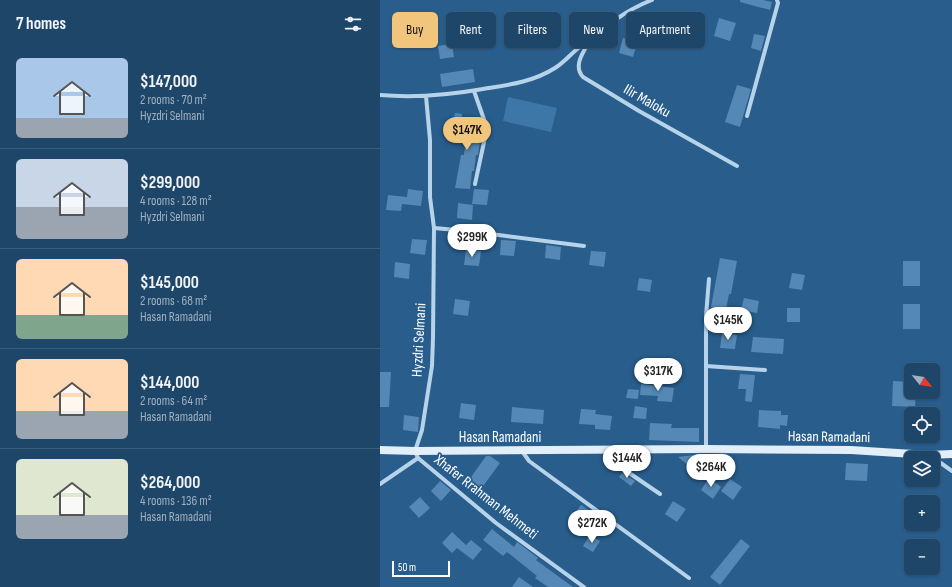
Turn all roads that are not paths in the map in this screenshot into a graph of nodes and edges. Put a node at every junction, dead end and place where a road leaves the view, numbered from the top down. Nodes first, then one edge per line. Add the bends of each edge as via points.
1 (652, 0) edge
2 (777, 0) edge
3 (618, 17) edge
4 (579, 48) edge
5 (586, 48) edge
6 (474, 91) junction
7 (380, 96) edge
8 (426, 96) junction
9 (747, 116) dead end
10 (738, 166) dead end
11 (475, 184) dead end
12 (434, 228) junction
13 (584, 246) dead end
14 (709, 279) dead end
15 (706, 366) junction
16 (765, 370) dead end
17 (706, 449) junction
18 (380, 450) edge
19 (522, 450) junction
20 (609, 450) junction
21 (904, 453) edge
22 (952, 454) edge
23 (416, 455) junction
24 (940, 455) edge
25 (940, 463) edge
26 (952, 471) edge
27 (380, 484) edge
28 (660, 494) dead end
29 (690, 578) dead end
30 (584, 587) edge

1 - 3 street, Ilir Maloku
2 - 9 street
4 - 6 street, Ilir Maloku via 546,74 520,83
5 - 10 street, Ilir Maloku via 578,64 583,76 639,111
6 - 8 street, Ilir Maloku
6 - 11 street via 487,128
7 - 8 street
8 - 12 street, Hyzdri Selmani via 430,140 430,197
12 - 13 street via 468,230
12 - 23 street, Hyzdri Selmani via 432,366
14 - 15 street
15 - 16 street
15 - 17 street
17 - 20 main road, Hasan Ramadani
17 - 21 main road, Hasan Ramadani via 851,450
18 - 23 main road, Hasan Ramadani
19 - 20 main road, Hasan Ramadani
19 - 23 main road, Hasan Ramadani
19 - 29 street via 529,462
20 - 28 street via 613,462
22 - 24 main road, Hasan Ramadani
23 - 27 street
23 - 30 street, Xhafer Rrahman Mehmeti via 496,523
25 - 26 street

